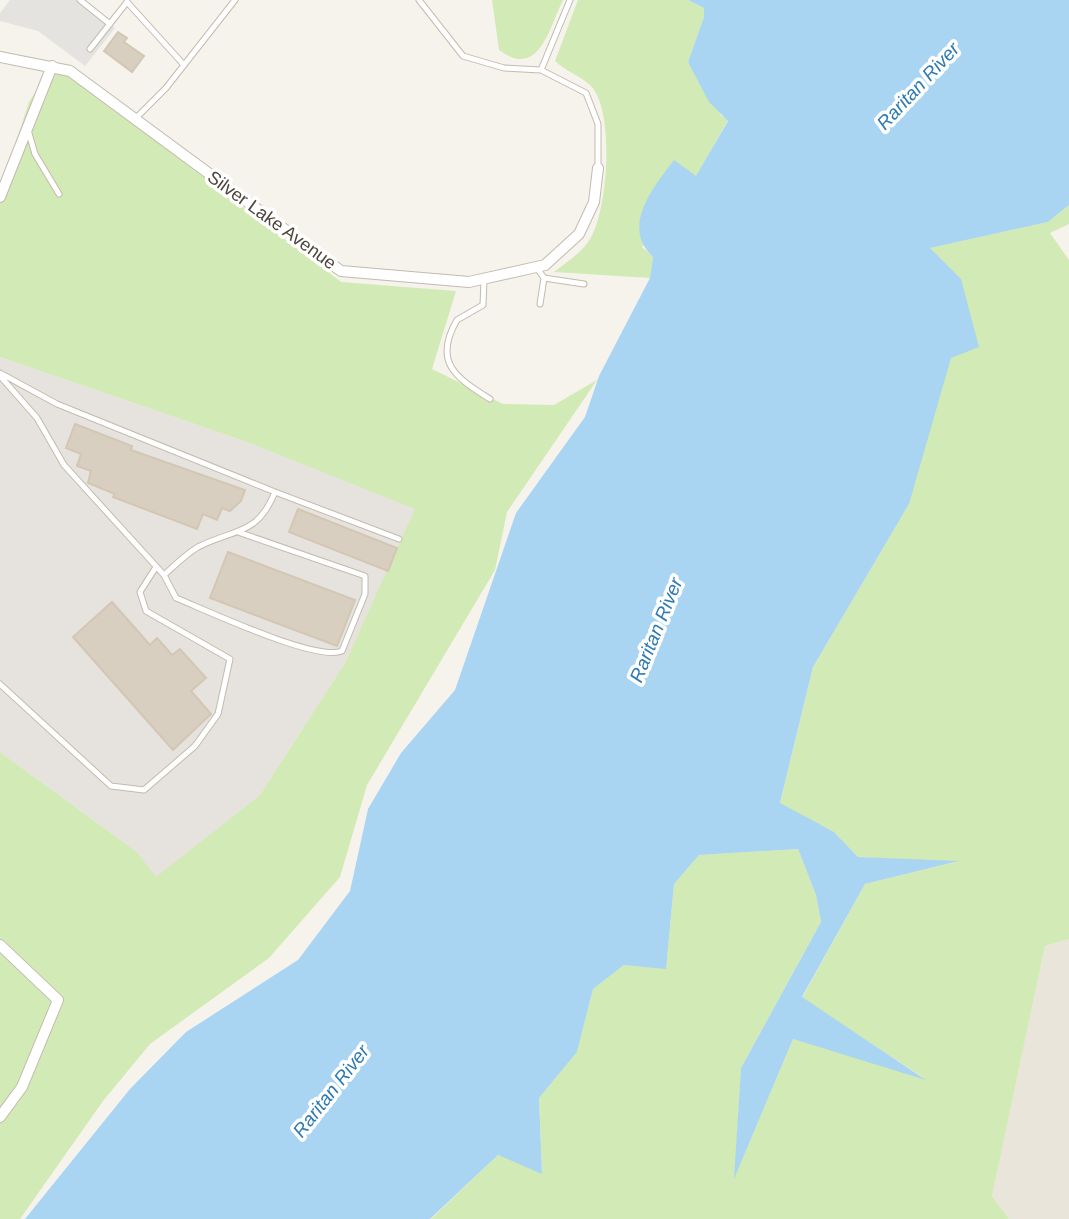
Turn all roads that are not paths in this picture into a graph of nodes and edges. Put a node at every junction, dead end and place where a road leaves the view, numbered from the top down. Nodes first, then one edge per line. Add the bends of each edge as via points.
1 (80, 0) edge
2 (235, 0) edge
3 (419, 0) edge
4 (569, 0) edge
5 (128, 1) edge
6 (110, 24) junction
7 (90, 49) dead end
8 (0, 57) edge
9 (184, 65) junction
10 (52, 66) junction
11 (541, 70) junction
12 (135, 119) junction
13 (28, 127) junction
14 (598, 169) joint
15 (59, 194) dead end
16 (0, 197) edge
17 (536, 267) junction
18 (544, 278) junction
19 (484, 279) junction
20 (584, 284) dead end
21 (540, 304) dead end
22 (0, 374) edge
23 (490, 400) dead end
24 (275, 492) junction
25 (238, 532) junction
26 (399, 538) dead end
27 (156, 567) junction
28 (163, 575) junction
29 (0, 684) edge
30 (0, 945) edge
31 (0, 1117) edge

1 - 6 lane
2 - 9 lane
3 - 11 lane via 463,56 504,68
4 - 11 lane
5 - 6 lane
5 - 9 lane
6 - 7 lane
8 - 10 street, Silver Lake Avenue
9 - 12 lane
10 - 12 street, Silver Lake Avenue via 70,71
10 - 13 street
11 - 14 lane via 586,93 598,124
12 - 19 street, Silver Lake Avenue via 341,271 469,282
13 - 15 lane via 35,154
13 - 16 street
14 - 17 street, Silver Lake Avenue via 594,202 579,234 545,265
17 - 18 lane
17 - 19 street, Silver Lake Avenue
18 - 20 lane
18 - 21 lane
19 - 23 lane via 483,305 457,320 447,359 459,379
22 - 24 lane via 57,404
22 - 27 lane via 37,418 64,465
24 - 25 lane via 265,516
24 - 26 lane
25 - 28 lane via 197,548
25 - 28 lane via 365,576 365,594 342,651 334,654 289,644 176,598
27 - 28 lane
27 - 29 lane via 140,592 146,611 230,659 218,714 195,746 145,790 111,786
30 - 31 street via 58,1000 22,1087

